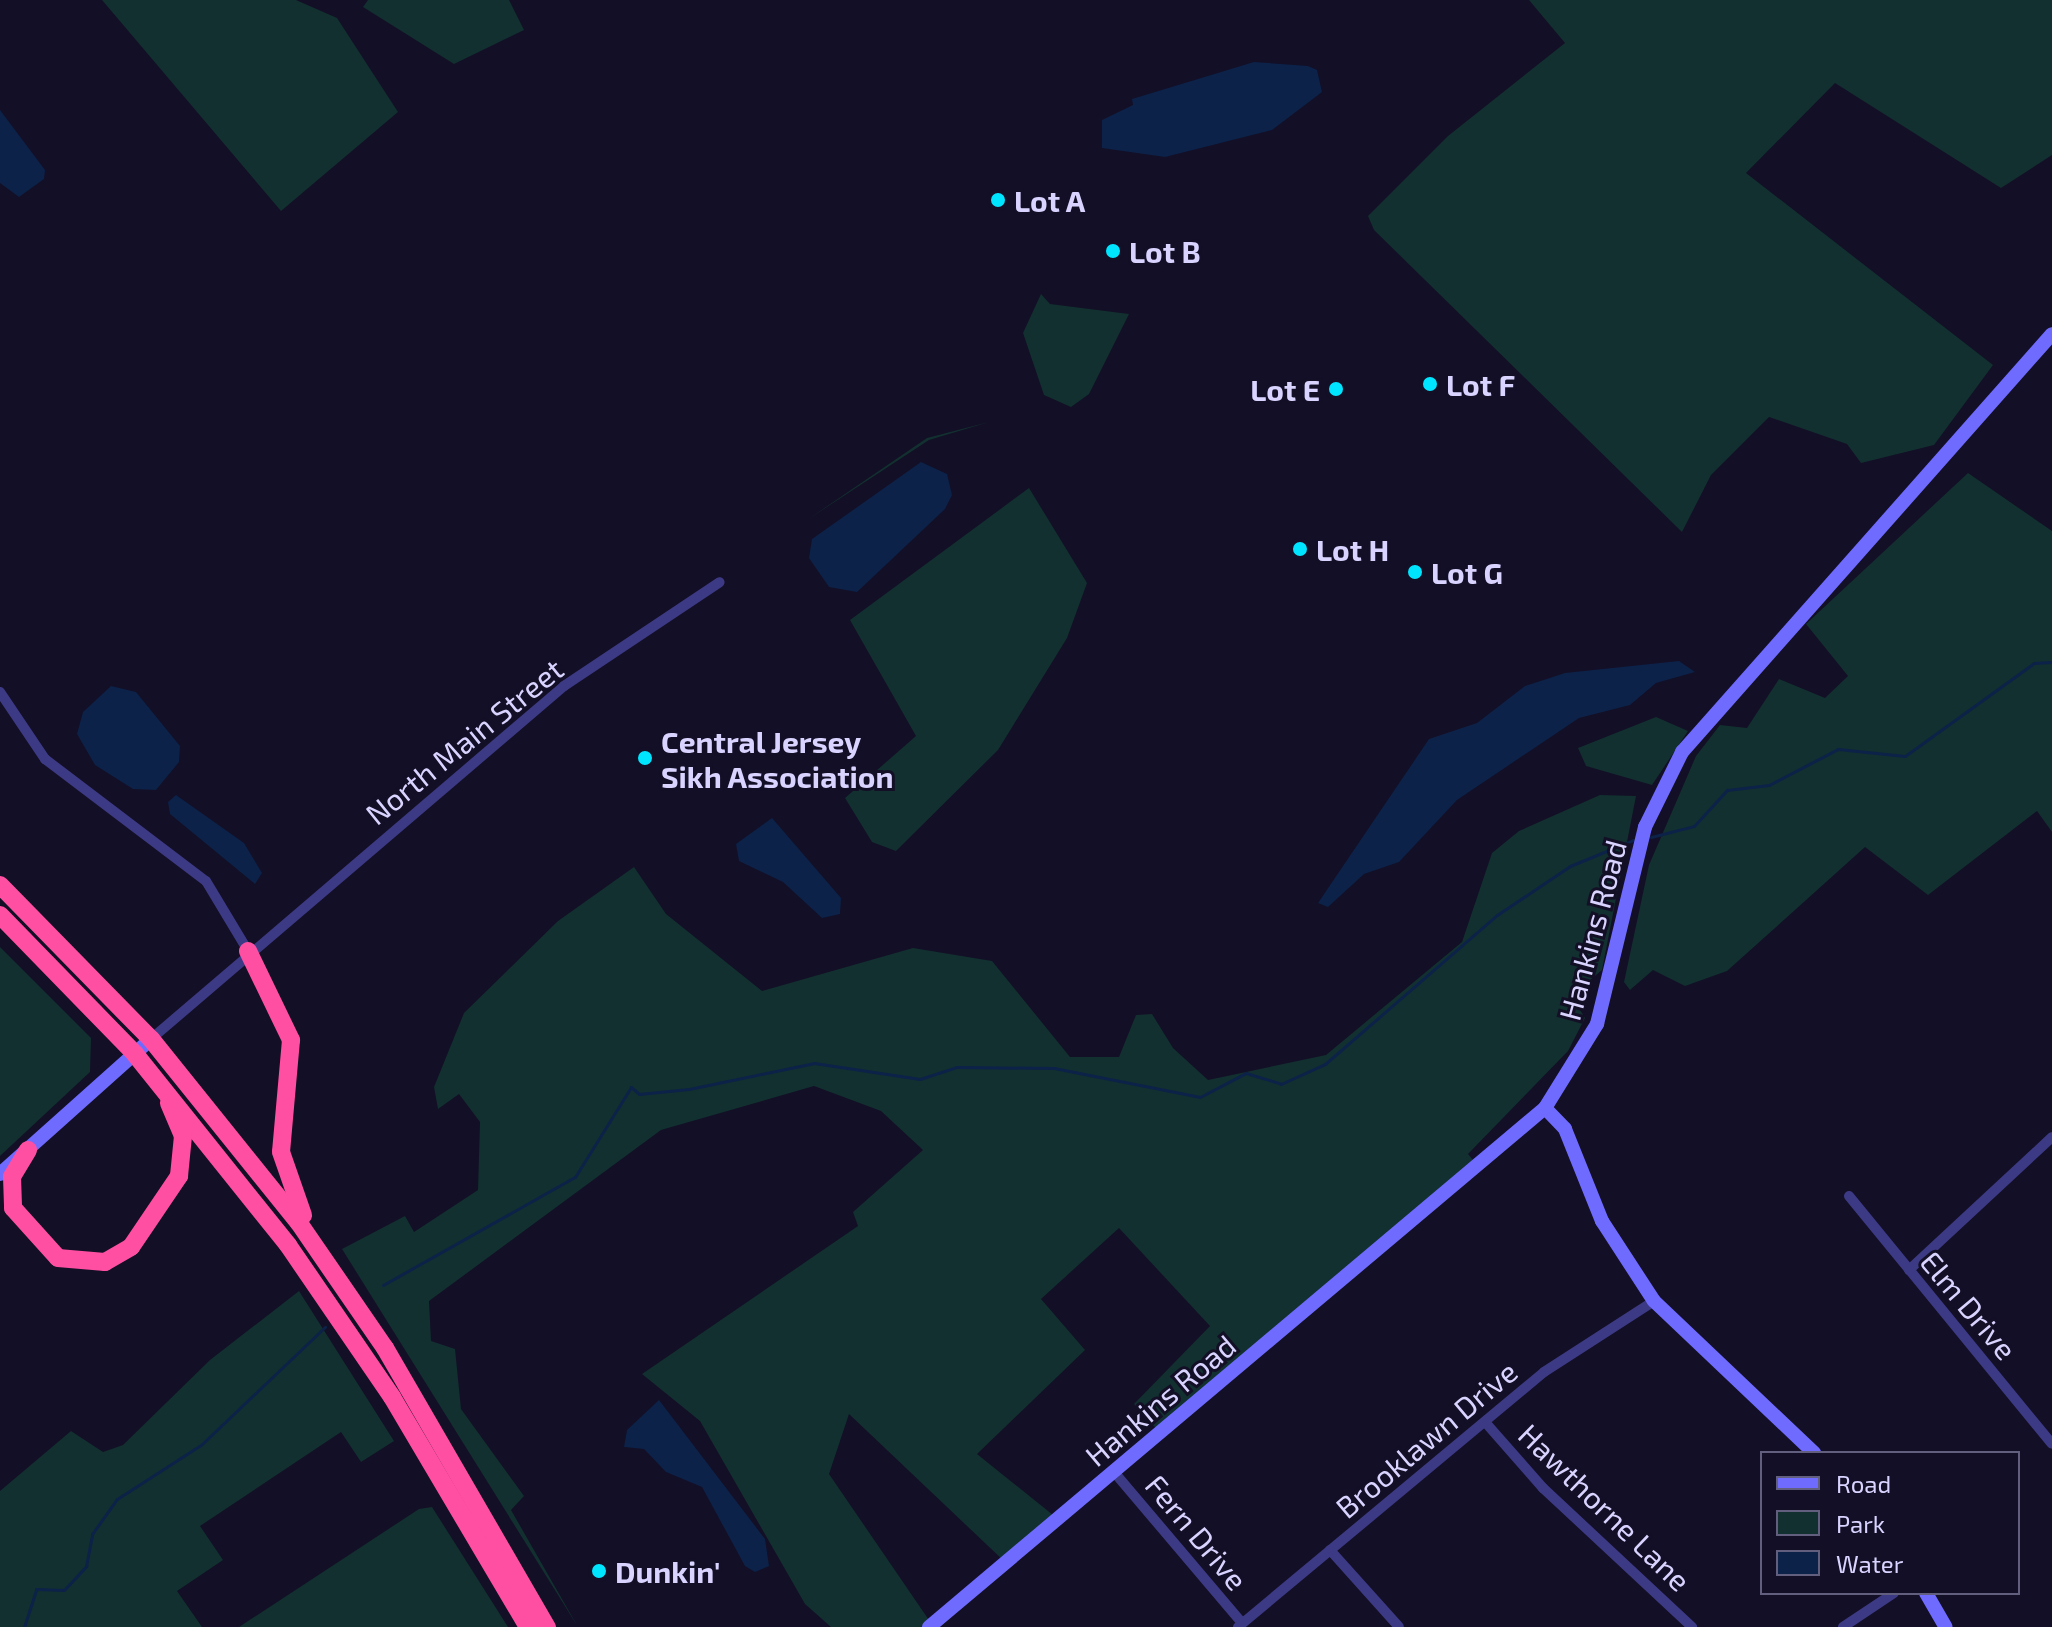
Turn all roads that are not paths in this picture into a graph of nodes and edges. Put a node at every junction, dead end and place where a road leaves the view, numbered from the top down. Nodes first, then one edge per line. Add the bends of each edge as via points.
1 (2052, 334) edge
2 (720, 582) dead end
3 (0, 692) edge
4 (0, 885) edge
5 (0, 915) edge
6 (248, 951) junction
7 (151, 1039) junction
8 (135, 1054) junction
9 (161, 1085) junction
10 (1545, 1108) junction
11 (2050, 1142) edge
12 (28, 1150) junction
13 (0, 1174) edge
14 (1849, 1196) dead end
15 (326, 1260) junction
16 (1909, 1270) junction
17 (1654, 1301) junction
18 (1485, 1422) junction
19 (2052, 1444) edge
20 (1812, 1451) edge
21 (1114, 1472) junction
22 (1330, 1550) junction
23 (1891, 1595) edge
24 (1927, 1595) edge
25 (1240, 1625) edge
26 (528, 1627) edge
27 (547, 1627) edge
28 (929, 1627) edge
29 (1399, 1627) edge
30 (1692, 1627) edge
31 (1843, 1627) edge
32 (1946, 1627) edge

1 - 10 main road, Hankins Road via 1682,752 1645,827 1597,1024
2 - 6 street, North Main Street via 564,686
3 - 6 street via 45,759 206,881
4 - 7 highway
5 - 8 highway
6 - 7 street, North Main Street
6 - 15 highway via 291,1040 282,1160
7 - 8 main road
7 - 15 highway
8 - 9 highway
8 - 12 main road
9 - 12 highway via 183,1136 179,1176 131,1247 105,1262 58,1258 13,1208 12,1177
9 - 26 highway via 346,1327
10 - 17 main road via 1565,1129 1602,1221
10 - 21 main road, Hankins Road
11 - 16 street
12 - 13 main road
14 - 16 street, Elm Drive
15 - 27 highway
16 - 19 street, Elm Drive
17 - 18 street, Brooklawn Drive via 1578,1348
17 - 20 main road
18 - 22 street, Brooklawn Drive
18 - 30 street, Hawthorne Lane via 1543,1488
21 - 25 street, Fern Drive
21 - 28 main road, Hankins Road
22 - 25 street, Brooklawn Drive
22 - 29 street
23 - 31 street
24 - 32 main road

